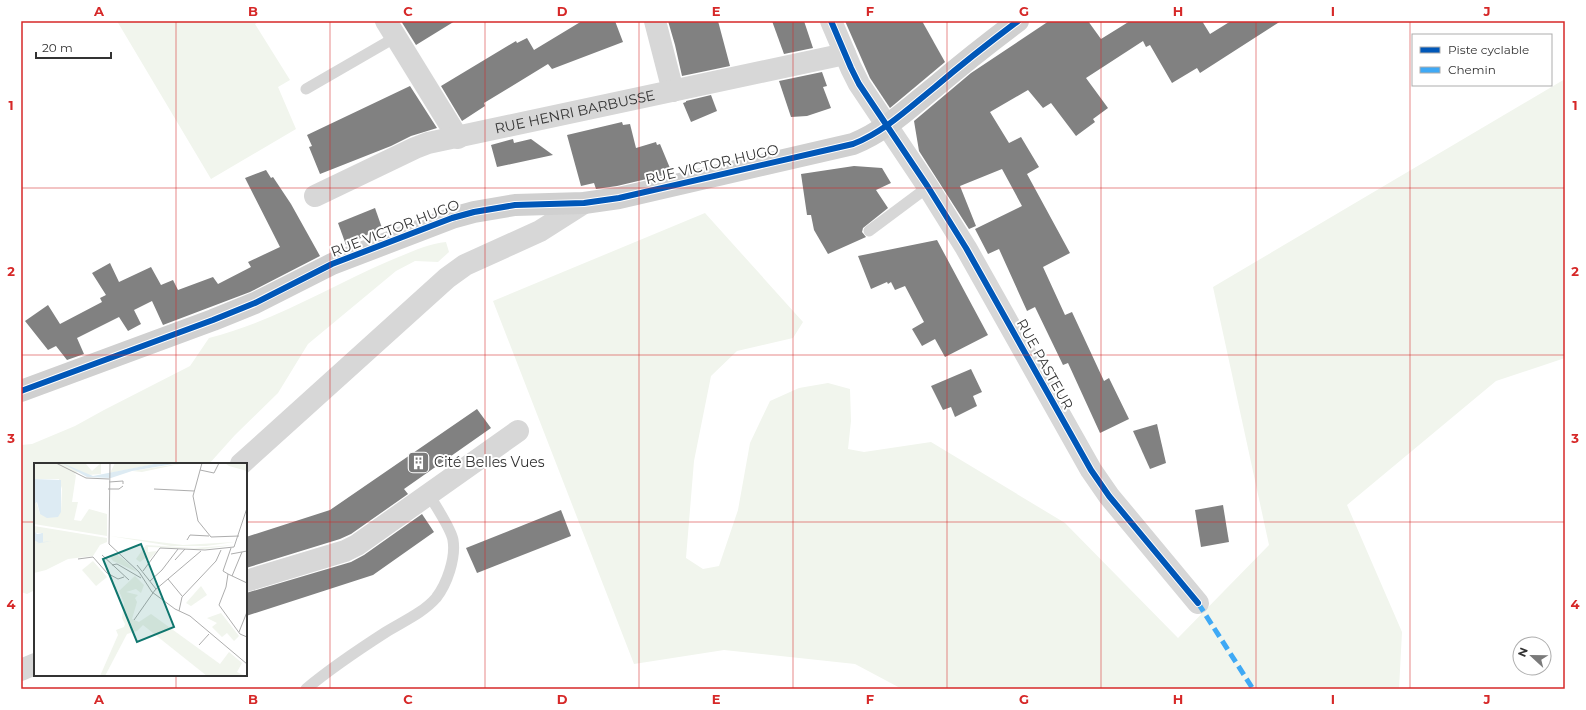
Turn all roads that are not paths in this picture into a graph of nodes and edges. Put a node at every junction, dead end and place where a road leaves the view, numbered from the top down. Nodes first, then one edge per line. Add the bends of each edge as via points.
1 (655, 21) edge
2 (831, 21) edge
3 (1018, 21) edge
4 (391, 29) edge
5 (845, 54) junction
6 (306, 89) dead end
7 (673, 91) junction
8 (887, 126) junction
9 (458, 138) junction
10 (928, 187) junction
11 (315, 196) dead end
12 (584, 203) junction
13 (868, 231) dead end
14 (21, 391) edge
15 (518, 431) dead end
16 (242, 463) edge
17 (428, 494) junction
18 (247, 581) edge
19 (1198, 603) dead end
20 (34, 664) edge
21 (21, 670) edge
22 (306, 689) edge

1 - 7 street
2 - 5 street, RUE PASTEUR
3 - 8 street, RUE VICTOR HUGO
4 - 6 lane
4 - 9 street
5 - 7 street, RUE HENRI BARBUSSE
5 - 8 street, RUE PASTEUR via 859,84
7 - 9 street, RUE HENRI BARBUSSE
8 - 10 street, RUE PASTEUR
8 - 12 street, RUE VICTOR HUGO via 853,144 619,198
9 - 11 street, RUE HENRI BARBUSSE via 415,148
10 - 13 lane
10 - 19 street, RUE PASTEUR via 970,255 1099,482
12 - 14 street, RUE VICTOR HUGO via 515,205 452,218 332,264 213,320
12 - 16 street via 540,231 465,265 447,278
15 - 17 street
17 - 18 street via 371,535 345,550
17 - 22 lane via 453,538 452,561 442,587 423,609 344,659
20 - 21 street

